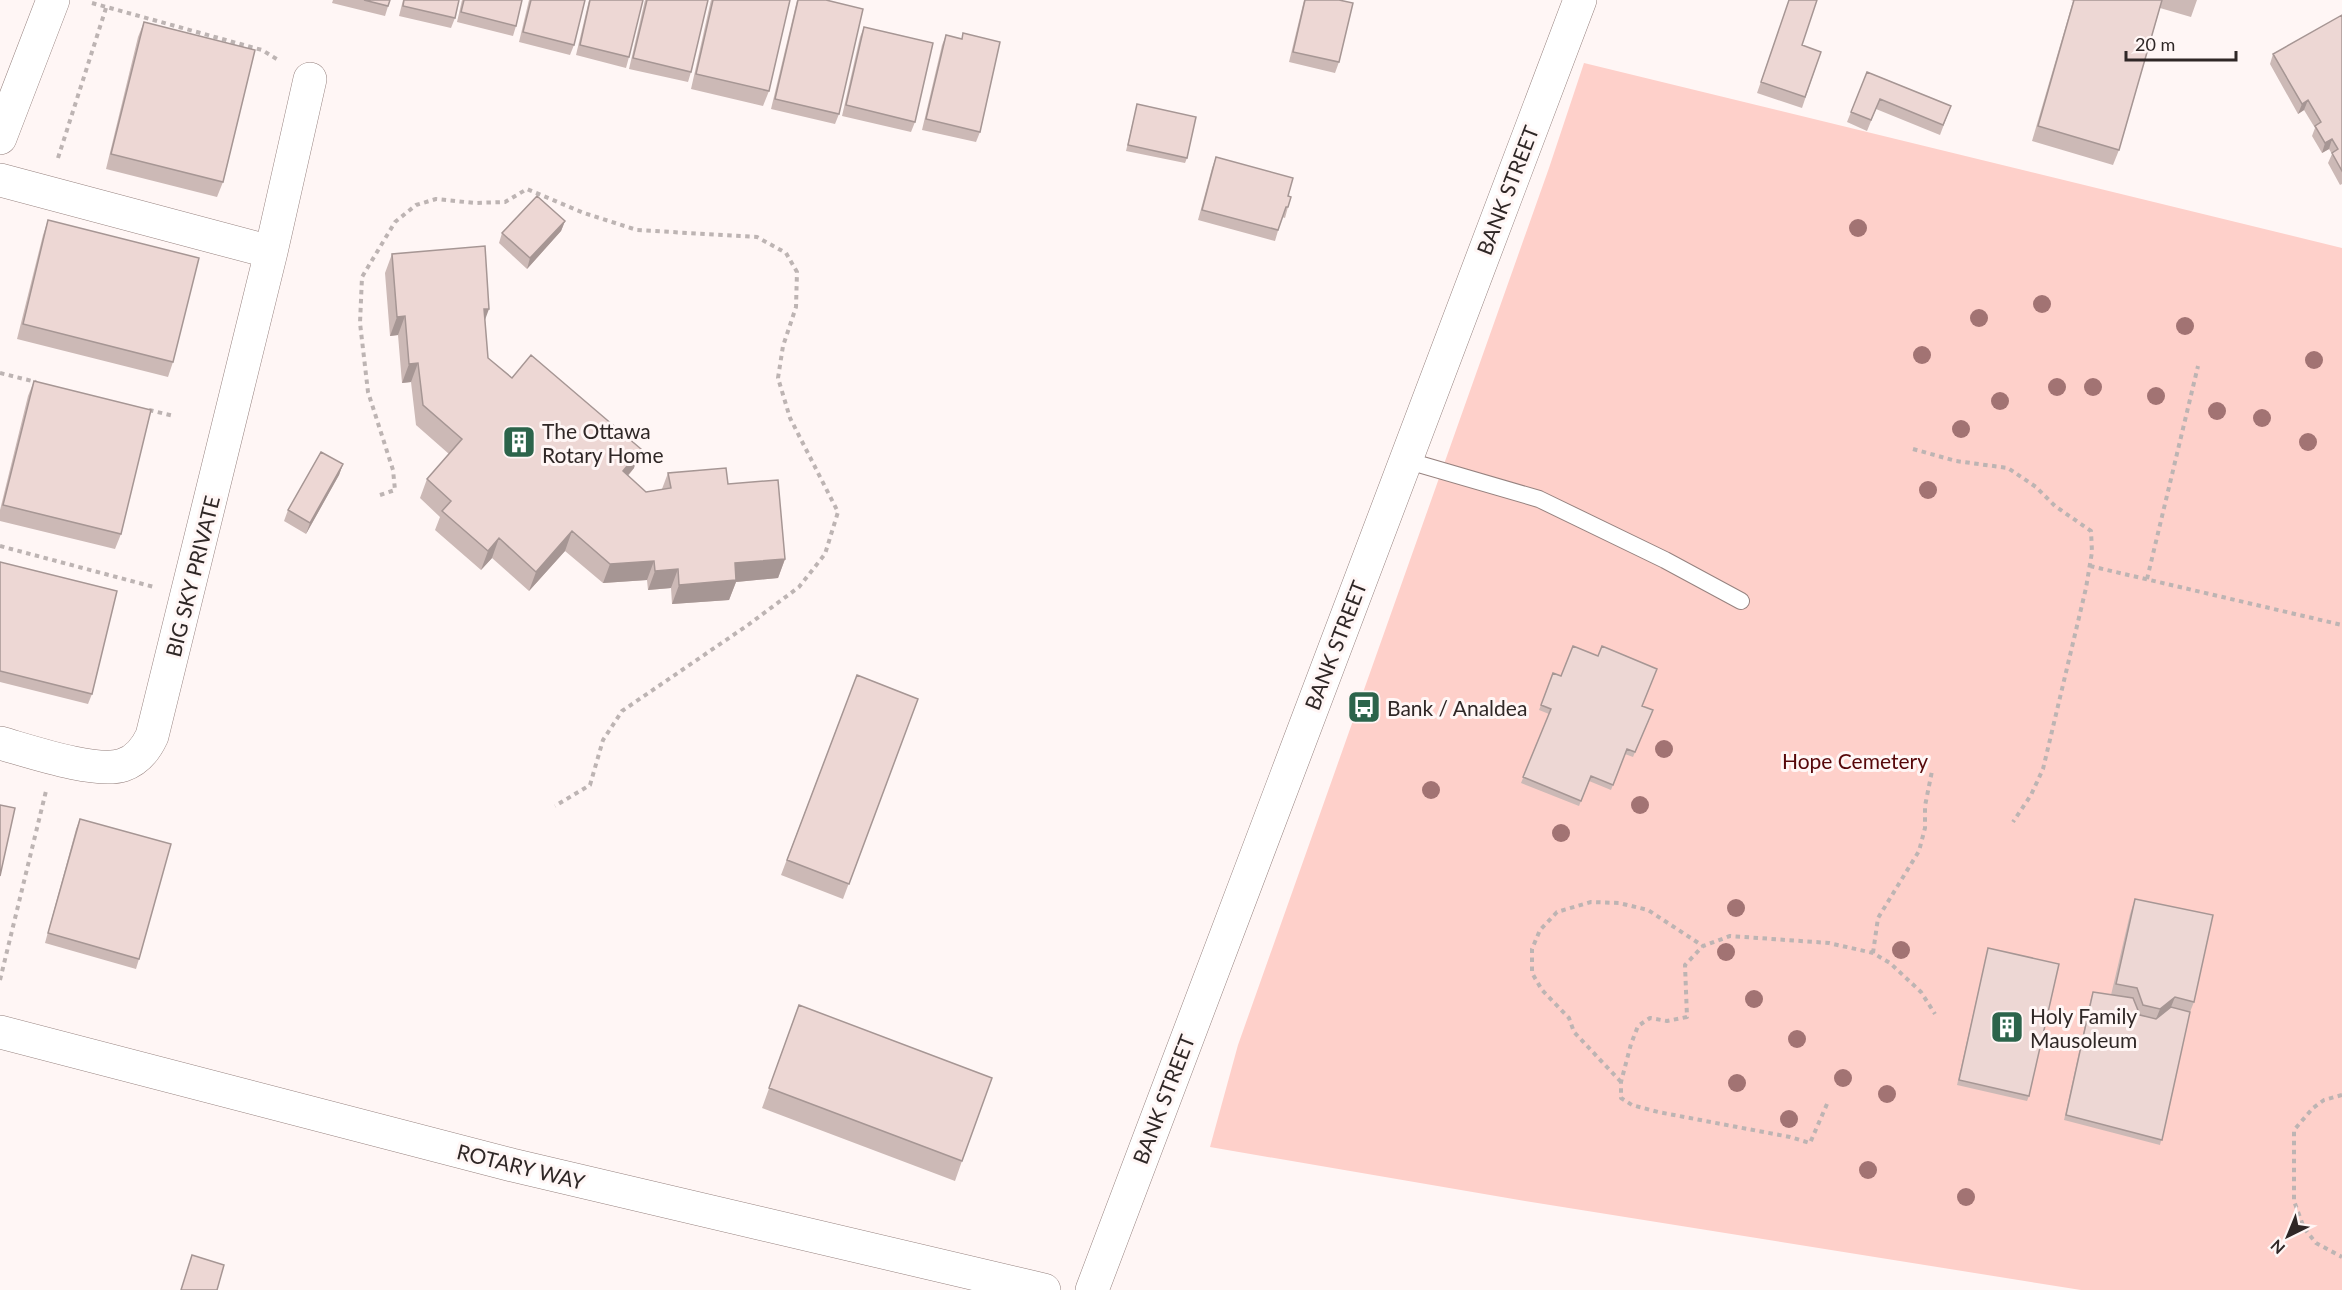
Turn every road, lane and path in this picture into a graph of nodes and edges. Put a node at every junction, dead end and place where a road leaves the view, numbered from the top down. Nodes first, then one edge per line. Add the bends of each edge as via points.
1 (53, 0) edge
2 (1580, 0) edge
3 (92, 3) dead end
4 (106, 8) junction
5 (310, 79) joint
6 (0, 138) edge
7 (57, 162) dead end
8 (0, 180) edge
9 (271, 252) junction
10 (2198, 366) dead end
11 (0, 373) edge
12 (46, 385) edge
13 (139, 407) edge
14 (174, 416) dead end
15 (1913, 449) dead end
16 (1405, 460) junction
17 (380, 495) dead end
18 (0, 546) edge
19 (2090, 566) junction
20 (2147, 579) junction
21 (187, 596) junction
22 (1742, 601) dead end
23 (2342, 625) edge
24 (0, 743) edge
25 (55, 757) junction
26 (1932, 771) dead end
27 (555, 806) dead end
28 (2013, 822) dead end
29 (1703, 946) junction
30 (1873, 953) junction
31 (0, 980) edge
32 (1935, 1014) dead end
33 (0, 1032) edge
34 (1621, 1082) junction
35 (2342, 1095) edge
36 (1827, 1104) dead end
37 (2342, 1257) edge
38 (1044, 1290) edge
39 (1092, 1290) edge

1 - 6 street
2 - 16 street, BANK STREET
3 - 4 path
4 - 5 path via 262,50
4 - 7 path
5 - 9 street, BIG SKY PRIVATE
8 - 9 street
9 - 21 street, BIG SKY PRIVATE
10 - 20 path
11 - 12 path
13 - 14 path
15 - 19 path via 1956,461 2008,468 2091,531
16 - 22 lane via 1539,499
16 - 39 street, BANK STREET
17 - 27 path via 395,490 393,470 368,392 360,323 362,277 395,222 416,205 436,199 505,202 527,189 637,230 757,237 786,253 797,272 796,308 783,346 778,378 790,418 838,512 825,554 799,587 622,711 603,740 590,785
18 - 21 path
19 - 20 path
19 - 28 path via 2043,769
20 - 23 path
21 - 25 street, BIG SKY PRIVATE via 156,724 147,746 124,765 103,768
24 - 25 street, BIG SKY PRIVATE
25 - 31 path
26 - 30 path via 1919,851 1878,918
29 - 30 path via 1730,936 1750,936 1829,943
29 - 34 path via 1685,965 1687,1017 1666,1021 1650,1018 1638,1026
29 - 34 path via 1647,910 1619,903 1591,902 1557,912 1540,930 1532,949 1532,973 1542,990 1569,1018 1574,1032
30 - 32 path via 1905,975
33 - 38 street, ROTARY WAY via 512,1165
34 - 36 path via 1621,1098 1632,1105 1810,1143
35 - 37 path via 2313,1108 2294,1130 2294,1201 2304,1228 2316,1243

